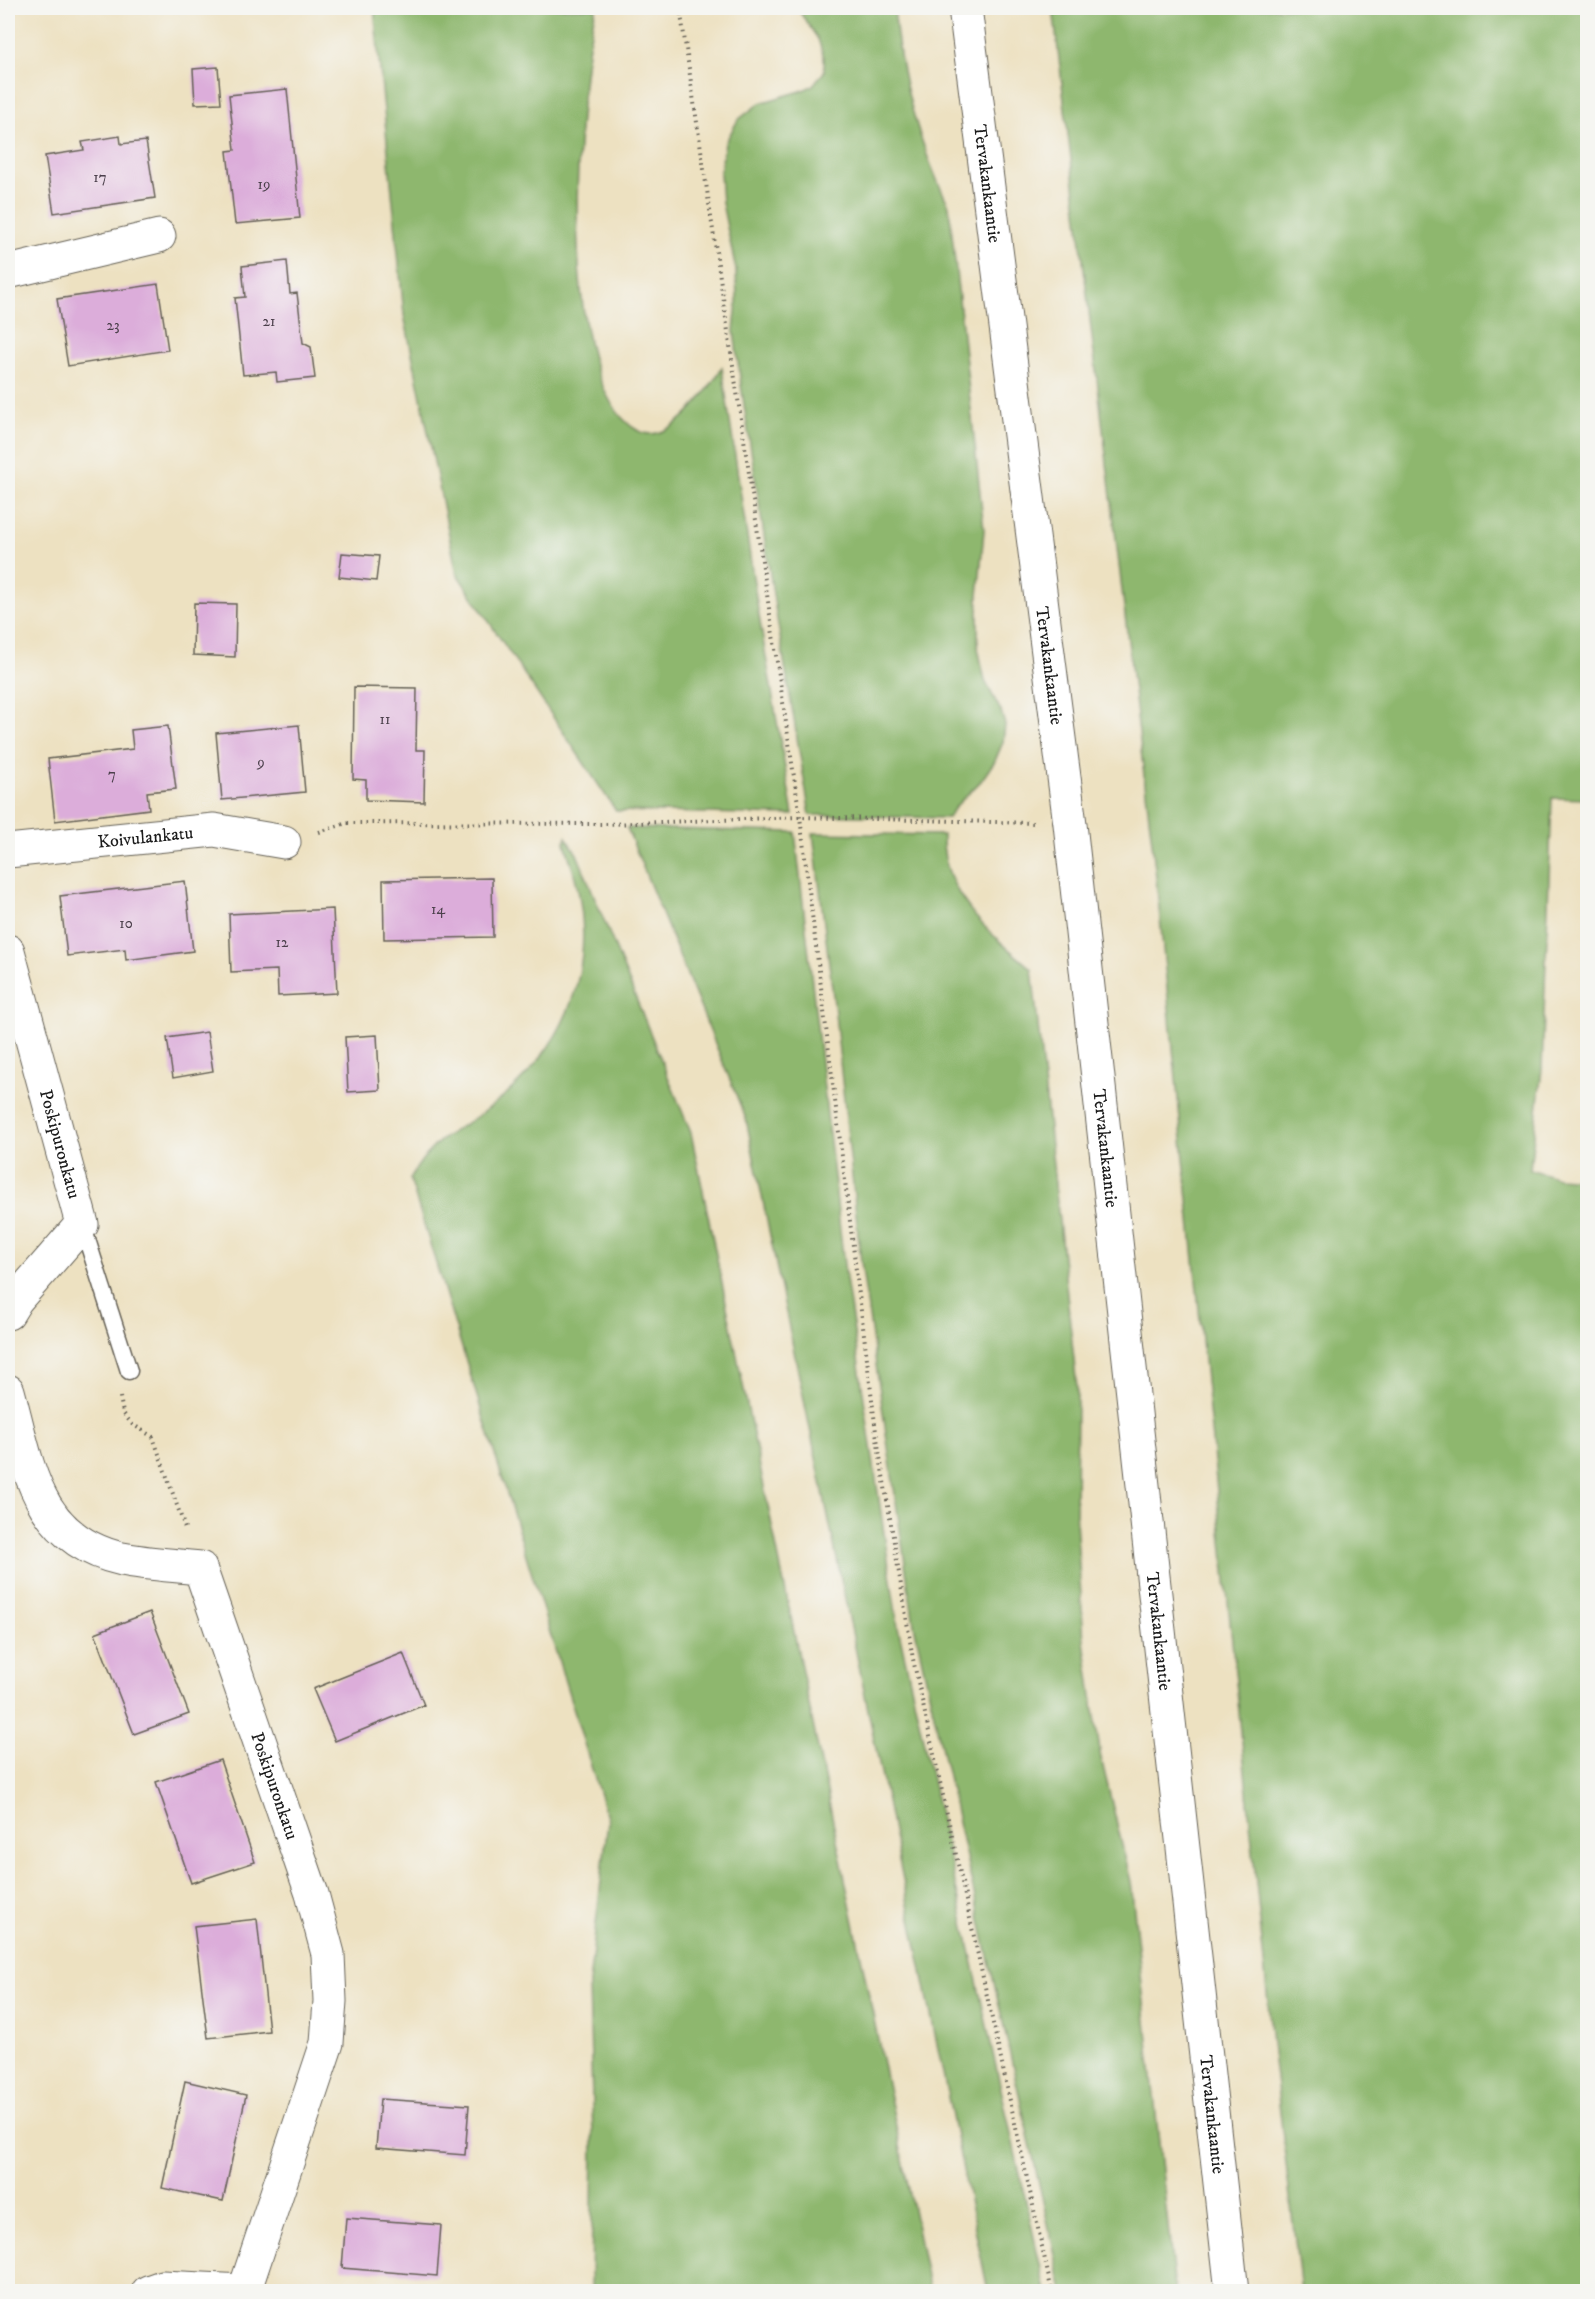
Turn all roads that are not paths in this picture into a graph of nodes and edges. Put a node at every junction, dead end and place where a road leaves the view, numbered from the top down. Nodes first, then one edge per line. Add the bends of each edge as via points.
1 (965, 8) edge
2 (159, 236) dead end
3 (8, 272) edge
4 (284, 842) road end
5 (8, 851) edge
6 (8, 951) edge
7 (82, 1224) junction
8 (8, 1313) edge
9 (129, 1371) road end
10 (8, 1391) edge
11 (244, 2291) edge
12 (148, 2292) edge
13 (1232, 2292) edge

1 - 13 street, Tervakankaantie via 1070,824
2 - 3 street
4 - 5 street, Koivulankatu via 214,830
6 - 7 street, Poskipuronkatu
7 - 8 street
7 - 9 lane
10 - 11 street, Poskipuronkatu via 36,1491 63,1529 81,1543 122,1559 200,1568 312,1894 328,1954 327,2043
11 - 12 street via 162,2287

